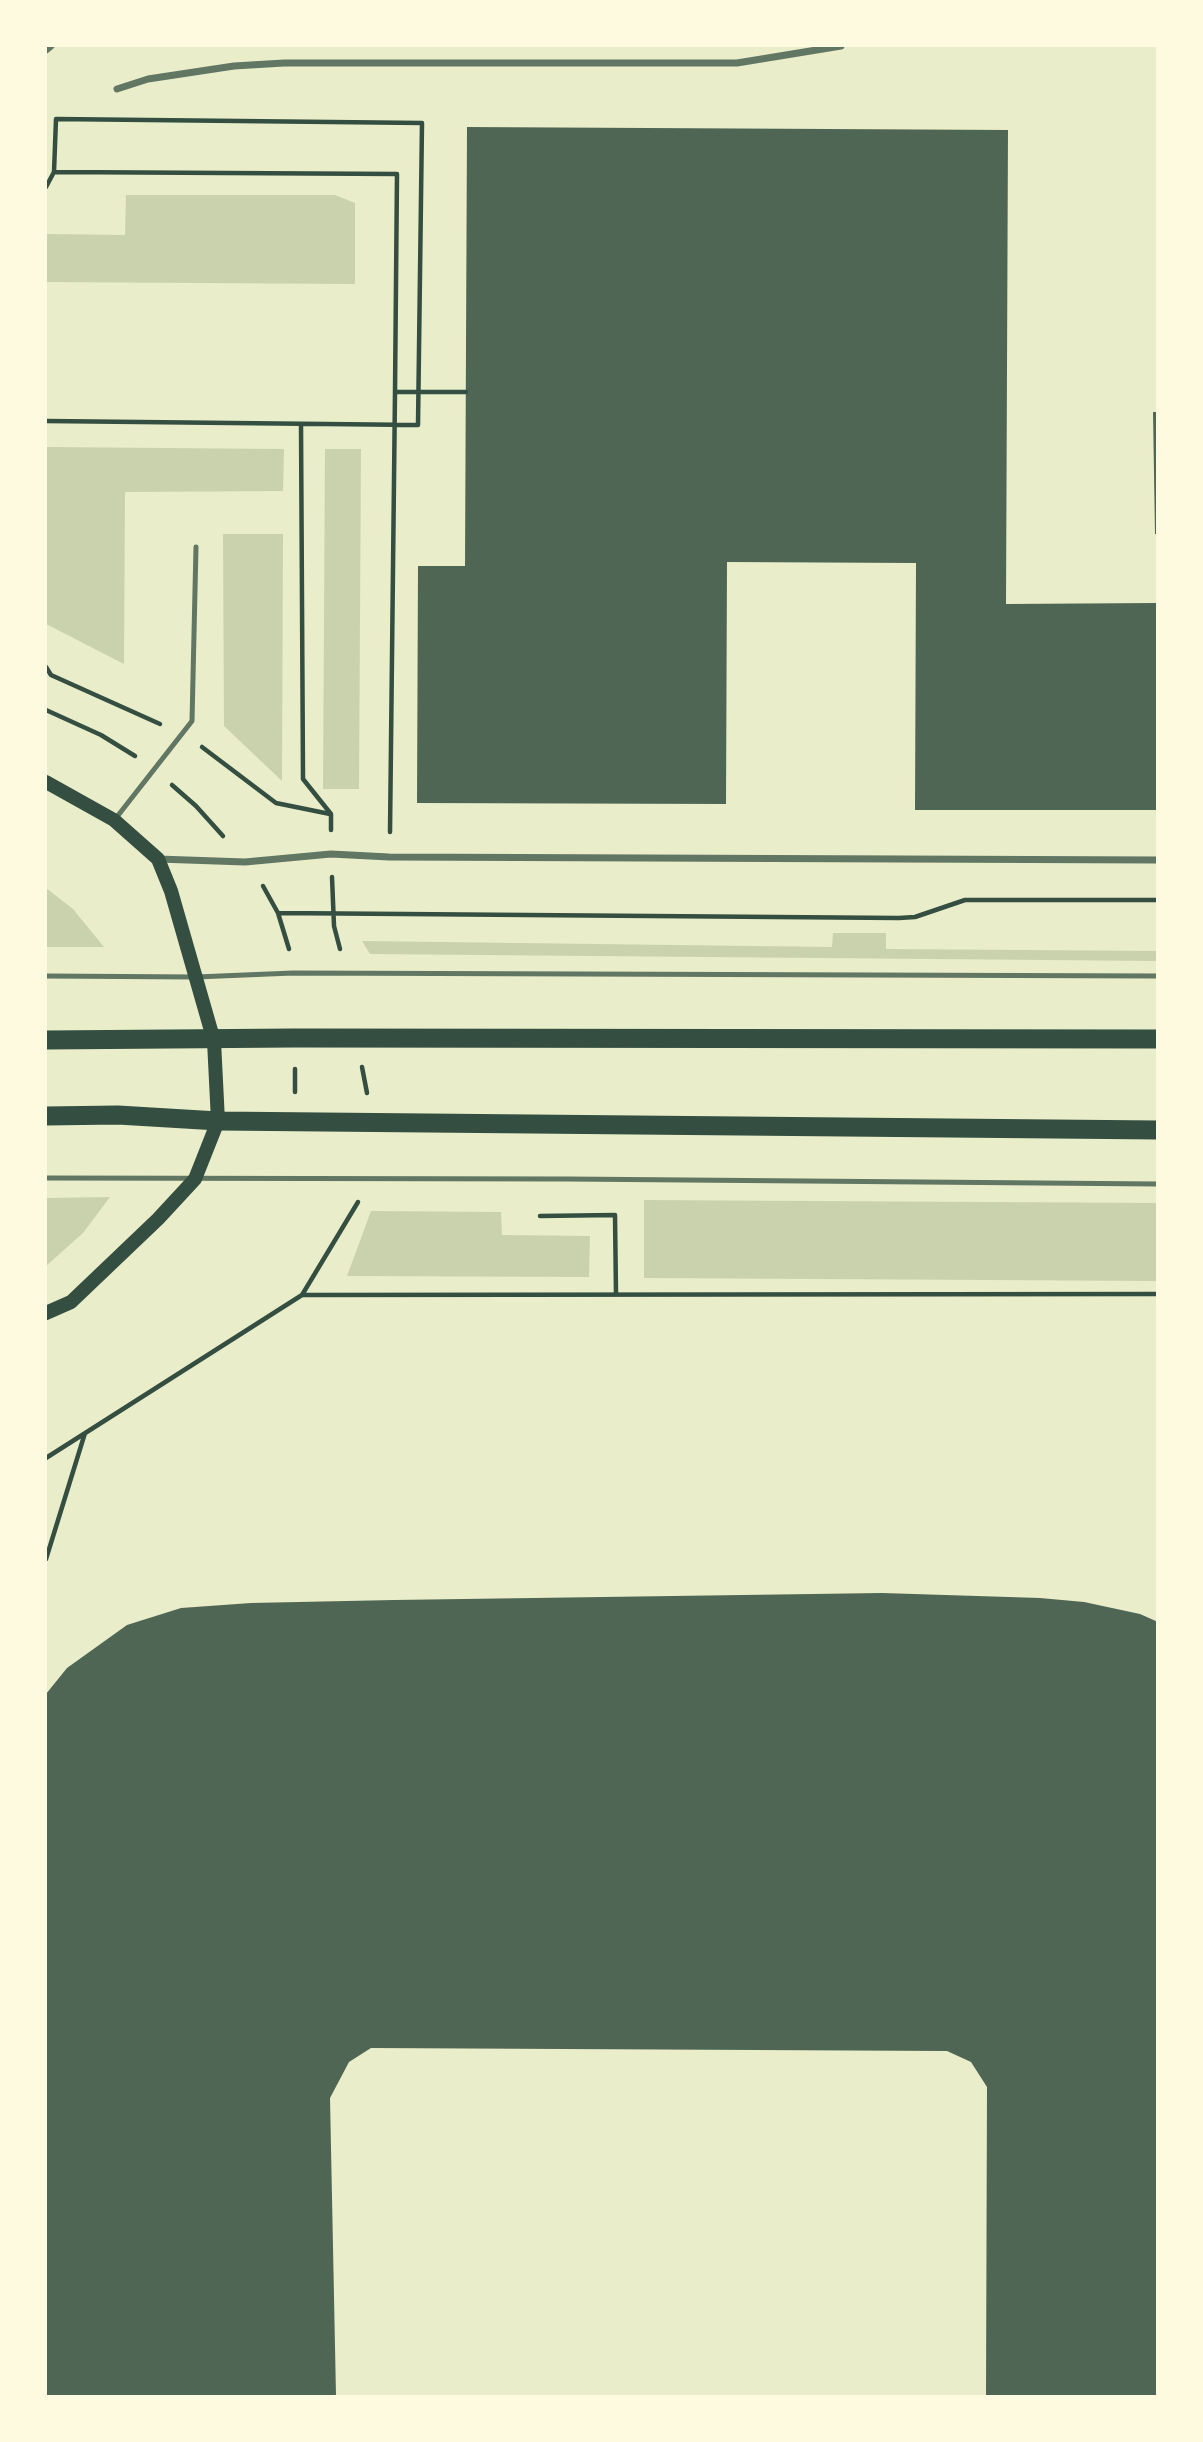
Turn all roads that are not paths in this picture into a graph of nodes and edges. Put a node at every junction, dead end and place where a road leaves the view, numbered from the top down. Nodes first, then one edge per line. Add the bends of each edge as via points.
1 (51, 46) edge
2 (841, 46) edge
3 (46, 50) edge
4 (117, 89) dead end
5 (196, 547) dead end
6 (46, 782) edge
7 (114, 820) junction
8 (158, 859) junction
9 (1157, 860) edge
10 (46, 976) edge
11 (1157, 976) edge
12 (196, 977) junction
13 (1157, 1039) edge
14 (46, 1040) edge
15 (214, 1041) junction
16 (46, 1116) edge
17 (218, 1121) junction
18 (1157, 1130) edge
19 (46, 1178) edge
20 (195, 1179) junction
21 (1157, 1184) edge
22 (46, 1313) edge

1 - 3 street
2 - 4 street via 737,63 284,63 148,79
5 - 7 lane via 192,721
6 - 7 main road
7 - 8 main road
8 - 9 street via 245,862 331,854
8 - 12 main road
10 - 12 lane
11 - 12 lane via 293,973
12 - 15 main road
13 - 15 highway
14 - 15 highway
15 - 17 main road
16 - 17 highway
17 - 18 highway
17 - 20 main road
19 - 20 lane
20 - 21 lane
20 - 22 main road via 71,1302

